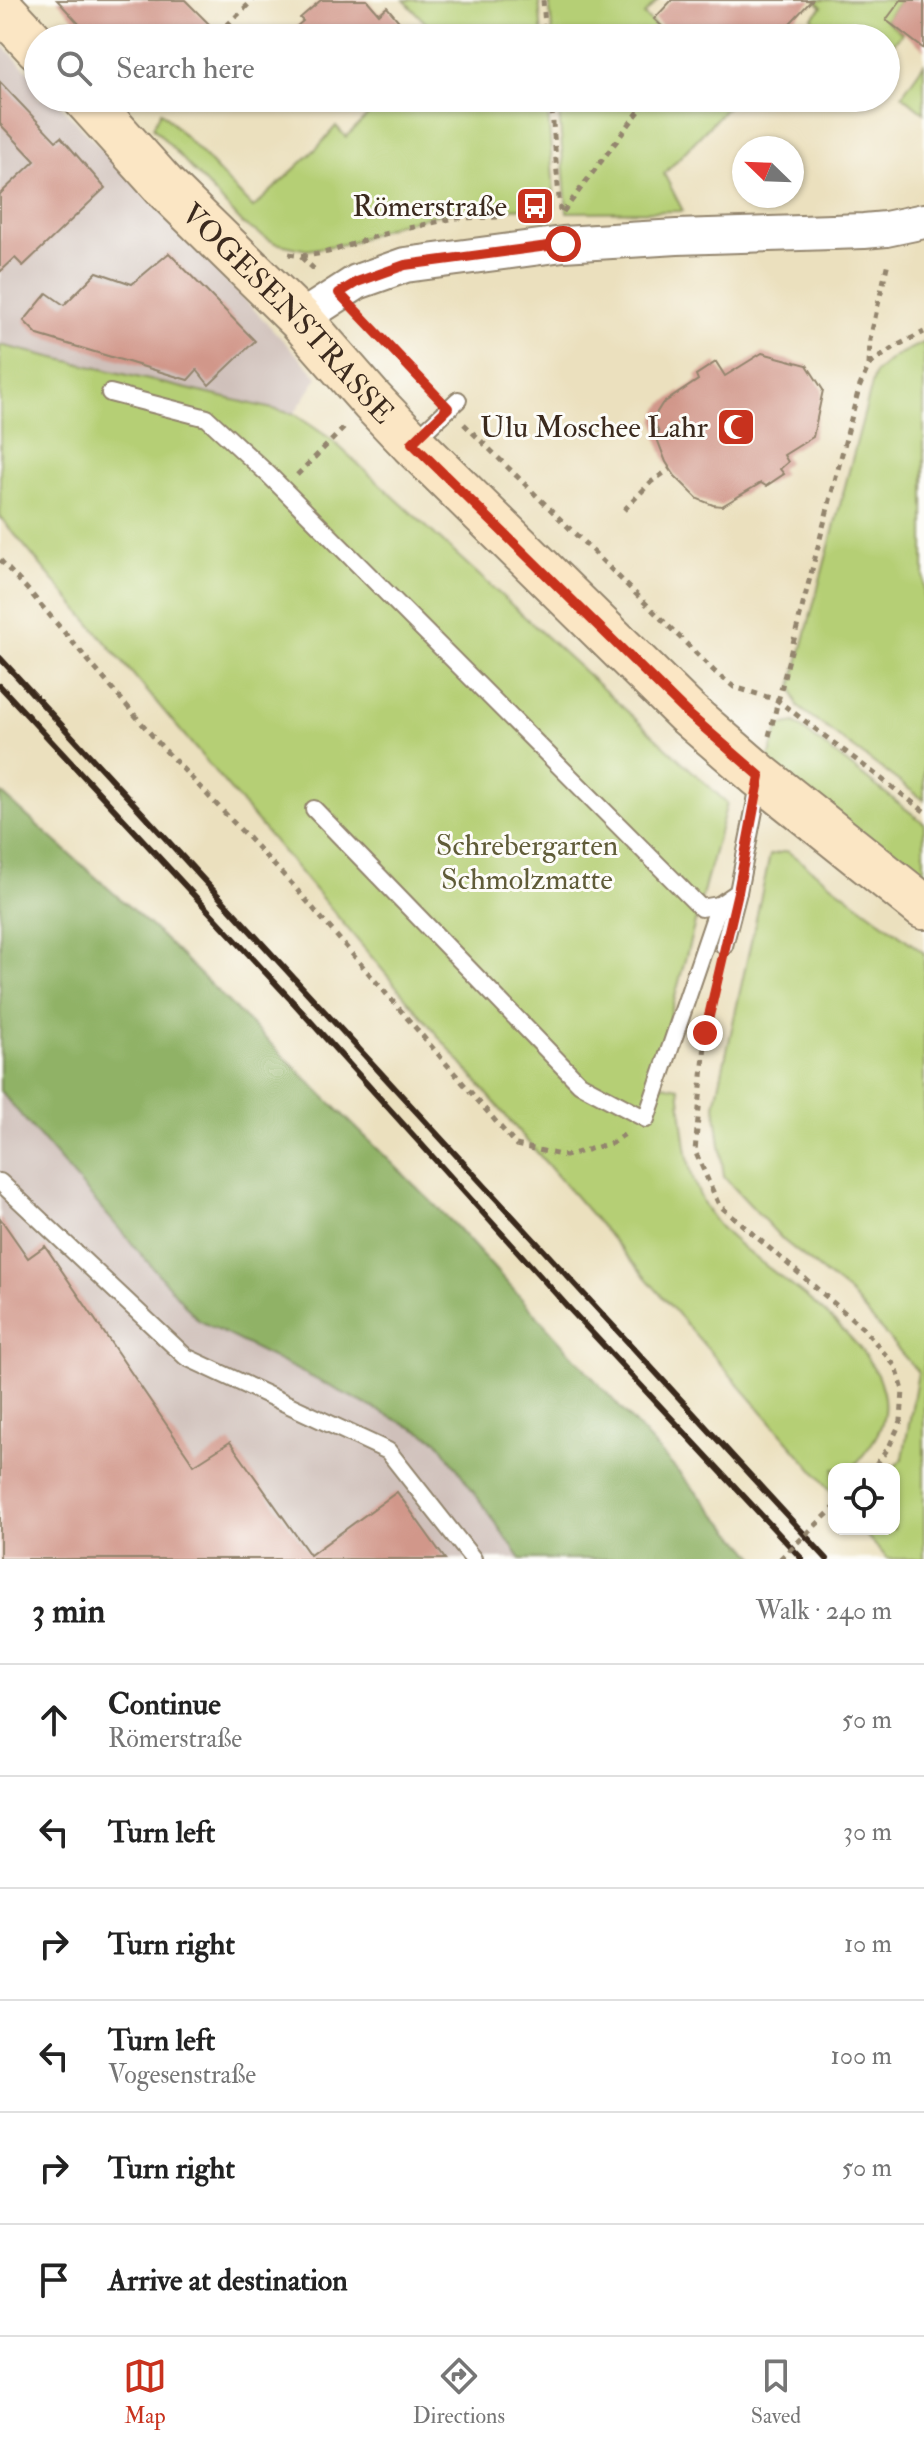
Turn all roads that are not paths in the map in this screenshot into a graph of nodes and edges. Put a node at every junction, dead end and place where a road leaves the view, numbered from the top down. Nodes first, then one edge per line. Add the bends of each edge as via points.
1 (0, 7) edge
2 (24, 33) edge
3 (98, 112) edge
4 (924, 221) edge
5 (300, 319) junction
6 (110, 393) dead end
7 (453, 404) road end
8 (412, 443) junction
9 (760, 776) junction
10 (314, 809) dead end
11 (738, 892) junction
12 (719, 905) junction
13 (924, 907) edge
14 (724, 946) dead end
15 (0, 1182) edge
16 (473, 1559) edge

1 - 2 street
3 - 5 street, VOGESENSTRASSE via 165,187
4 - 5 street via 886,229 536,246 405,265 357,282
5 - 8 street, VOGESENSTRASSE
6 - 12 lane via 207,418 701,908
7 - 8 lane
8 - 9 street, VOGESENSTRASSE via 686,712
9 - 11 lane
9 - 13 street, VOGESENSTRASSE
10 - 12 lane via 580,1084 646,1119
11 - 12 lane
11 - 14 lane
15 - 16 lane via 186,1357 388,1451

